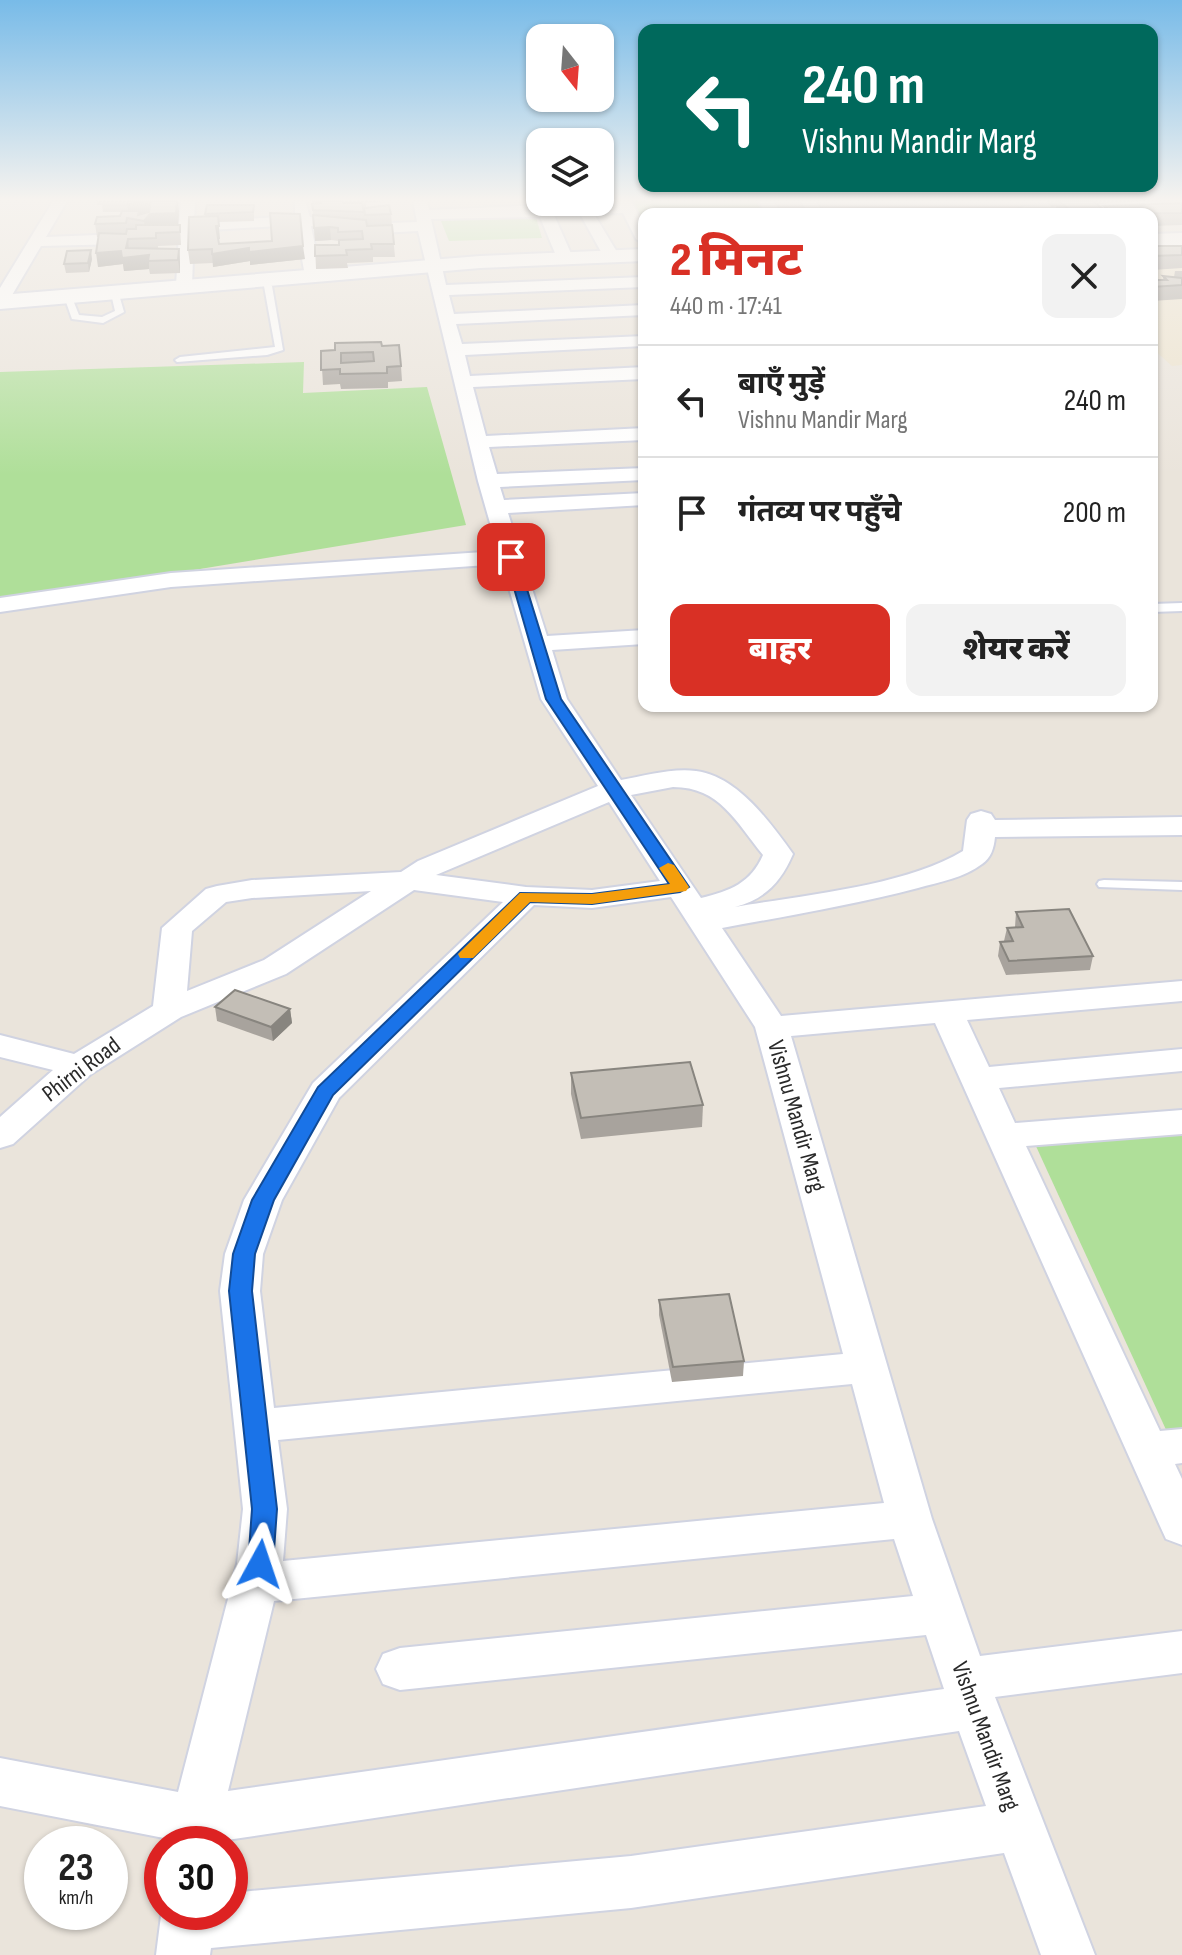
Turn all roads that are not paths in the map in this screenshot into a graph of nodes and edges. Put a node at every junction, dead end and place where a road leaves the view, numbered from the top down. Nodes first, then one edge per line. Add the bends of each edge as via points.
1 (3, 292) edge
2 (4, 292) edge
3 (109, 292) edge
4 (189, 292) edge
5 (269, 292) edge
6 (441, 292) edge
7 (463, 292) edge
8 (516, 292) edge
9 (638, 296) edge
10 (638, 309) edge
11 (638, 324) edge
12 (539, 330) dead end
13 (638, 342) edge
14 (638, 355) edge
15 (180, 360) dead end
16 (459, 365) junction
17 (638, 373) edge
18 (638, 434) edge
19 (479, 442) junction
20 (638, 455) edge
21 (575, 459) dead end
22 (638, 474) edge
23 (488, 481) junction
24 (638, 499) edge
25 (496, 507) junction
26 (511, 557) junction
27 (0, 605) edge
28 (1182, 607) edge
29 (1158, 608) edge
30 (638, 637) edge
31 (537, 644) junction
32 (616, 789) junction
33 (1182, 826) edge
34 (409, 880) junction
35 (1104, 884) dead end
36 (1182, 886) edge
37 (526, 896) junction
38 (693, 906) junction
39 (1182, 991) edge
40 (169, 1010) junction
41 (946, 1011) junction
42 (772, 1027) junction
43 (0, 1046) edge
44 (1182, 1060) edge
45 (79, 1066) junction
46 (978, 1079) junction
47 (1182, 1122) edge
48 (0, 1136) edge
49 (1004, 1136) junction
50 (868, 1367) junction
51 (256, 1426) junction
52 (1164, 1448) edge
53 (910, 1519) junction
54 (1182, 1526) edge
55 (256, 1583) junction
56 (941, 1613) junction
57 (1182, 1652) edge
58 (400, 1669) dead end
59 (969, 1693) junction
60 (0, 1782) edge
61 (172, 1826) edge
62 (196, 1826) edge
63 (228, 1826) edge
64 (1019, 1826) junction
65 (248, 1923) edge
66 (1068, 1955) edge

1 - 3 street via 39,298
2 - 4 street via 70,302
5 - 15 lane via 280,348
6 - 16 street, Vishnu Mandir Marg
7 - 10 street
8 - 9 street
11 - 12 street
13 - 16 street
14 - 16 street
16 - 17 street
16 - 19 street, Vishnu Mandir Marg
18 - 19 street
19 - 23 street, Vishnu Mandir Marg
20 - 21 street
22 - 23 street
23 - 25 street, Vishnu Mandir Marg
24 - 25 street
25 - 26 street, Vishnu Mandir Marg
26 - 27 street via 171,580
26 - 31 street, Vishnu Mandir Marg
28 - 29 lane
30 - 31 street
31 - 32 street, Vishnu Mandir Marg via 554,699
32 - 34 street, Phirni Road via 428,867
32 - 38 street, Vishnu Mandir Marg
32 - 38 street, Phirni Road via 673,779 713,785 778,854 772,874 740,898
33 - 38 street via 981,825 974,857 887,887
34 - 37 street
34 - 40 street, Phirni Road via 275,967
34 - 40 street via 217,895 177,928
35 - 36 lane
37 - 38 street
37 - 51 street via 325,1091 263,1200 244,1254 240,1291
38 - 42 street, Vishnu Mandir Marg
39 - 41 street
40 - 45 street, Phirni Road
41 - 42 street
41 - 46 street
42 - 50 street, Vishnu Mandir Marg
43 - 45 street
44 - 46 street
45 - 48 street, Phirni Road
46 - 49 street
47 - 49 street
49 - 52 street
50 - 51 street
50 - 53 street, Vishnu Mandir Marg
51 - 55 street via 265,1509
52 - 54 street
53 - 55 street
53 - 56 street, Vishnu Mandir Marg
55 - 62 street
56 - 58 street
56 - 59 street, Vishnu Mandir Marg
57 - 59 street
59 - 63 street
59 - 64 street, Vishnu Mandir Marg
60 - 61 street
64 - 65 street via 631,1882
64 - 66 street, Vishnu Mandir Marg

